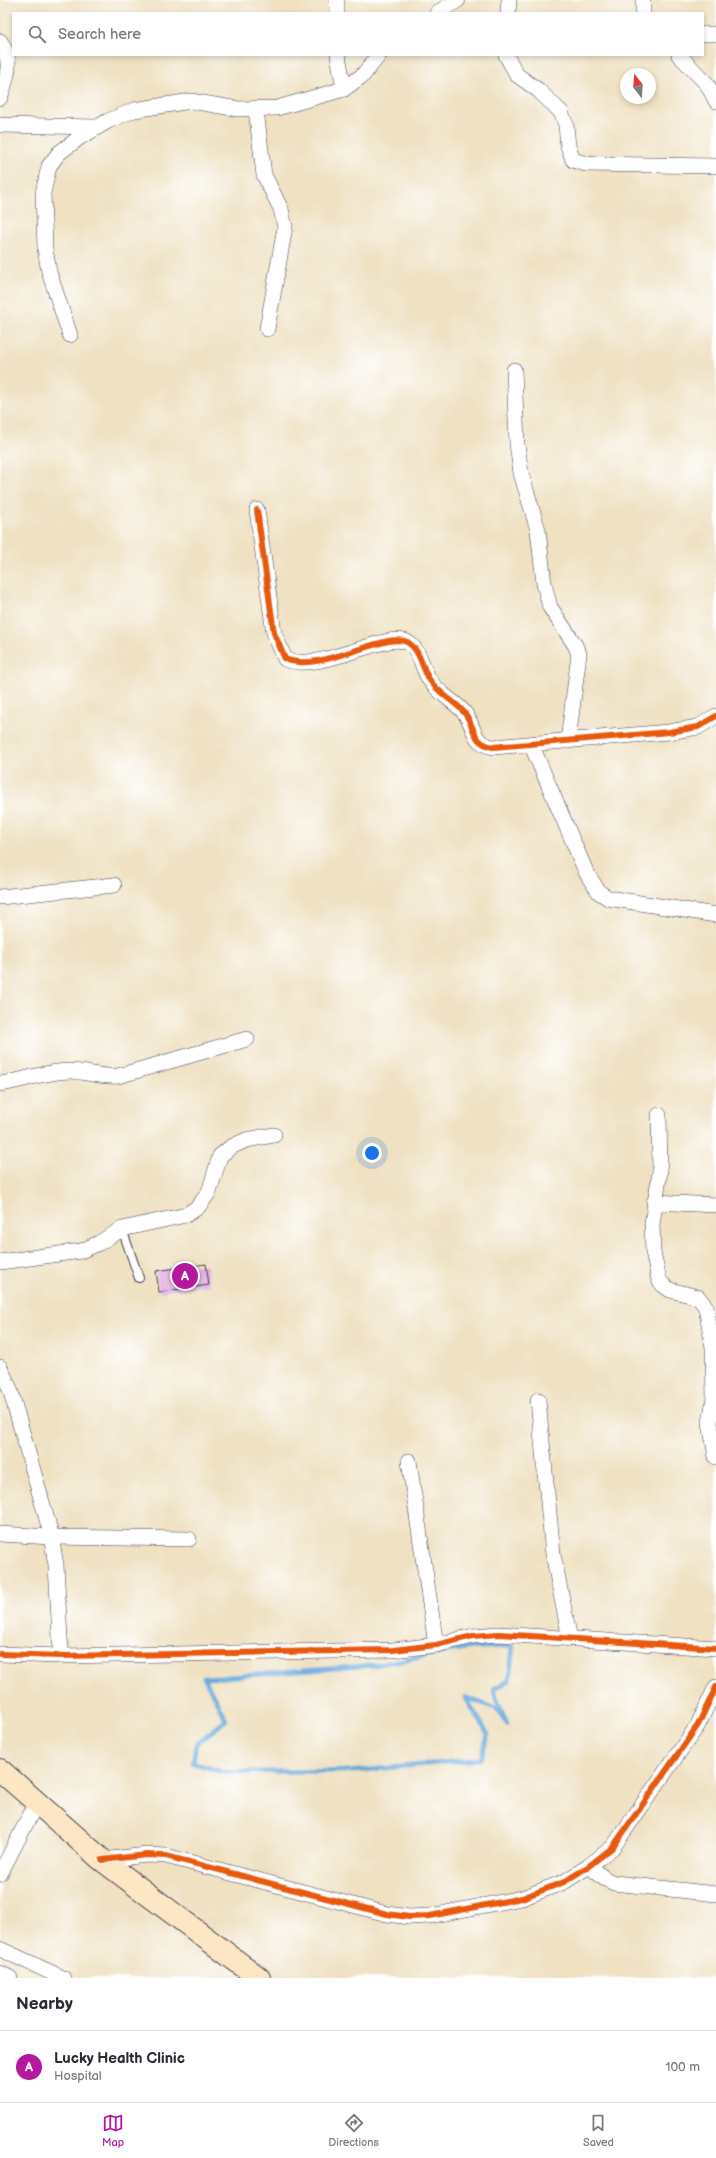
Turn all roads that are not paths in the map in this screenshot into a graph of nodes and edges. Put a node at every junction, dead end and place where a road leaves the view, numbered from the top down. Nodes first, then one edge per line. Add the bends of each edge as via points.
1 (336, 0) edge
2 (458, 0) edge
3 (509, 0) edge
4 (643, 0) edge
5 (337, 12) edge
6 (439, 12) edge
7 (508, 12) edge
8 (643, 12) edge
9 (704, 34) edge
10 (716, 34) edge
11 (0, 41) edge
12 (338, 56) edge
13 (378, 56) edge
14 (507, 56) edge
15 (681, 56) edge
16 (344, 89) junction
17 (0, 98) edge
18 (716, 101) edge
19 (256, 110) junction
20 (0, 125) edge
21 (96, 127) junction
22 (716, 166) edge
23 (267, 329) dead end
24 (70, 335) dead end
25 (514, 370) dead end
26 (257, 510) dead end
27 (716, 716) edge
28 (568, 741) junction
29 (531, 744) junction
30 (114, 885) dead end
31 (0, 897) edge
32 (716, 915) edge
33 (247, 1039) dead end
34 (0, 1084) edge
35 (659, 1115) dead end
36 (274, 1135) dead end
37 (654, 1202) junction
38 (716, 1205) edge
39 (122, 1229) junction
40 (0, 1262) edge
41 (138, 1278) dead end
42 (0, 1367) edge
43 (538, 1400) dead end
44 (716, 1457) edge
45 (409, 1461) dead end
46 (0, 1534) edge
47 (51, 1537) junction
48 (189, 1539) dead end
49 (570, 1639) junction
50 (436, 1645) junction
51 (716, 1648) edge
52 (0, 1654) edge
53 (61, 1656) junction
54 (716, 1688) edge
55 (713, 1701) edge
56 (0, 1770) edge
57 (37, 1802) junction
58 (102, 1860) junction
59 (589, 1866) junction
60 (0, 1874) edge
61 (716, 1894) edge
62 (0, 1949) edge
63 (0, 1974) edge
64 (10, 1978) edge
65 (63, 1978) edge
66 (259, 1978) edge

1 - 5 street
2 - 6 street
3 - 7 street
4 - 8 street
9 - 10 street
11 - 17 street via 6,50 9,63 8,76
12 - 16 street
13 - 16 street via 363,75
14 - 22 street via 517,75 538,90 561,112 573,160 586,164
15 - 18 street via 707,84
16 - 19 street via 277,108
19 - 21 street via 191,101 176,102 134,110
19 - 23 street via 264,176 281,209 285,227
20 - 21 street
21 - 24 street via 59,153 49,166 43,193 45,248 49,272
25 - 28 street via 517,444 521,473 538,530 544,584 550,608 579,654
26 - 29 street via 274,633 285,659 294,662 318,661 389,641 406,642 414,649 429,679 439,691 463,710 482,745 493,747
27 - 28 street via 698,727 669,732
28 - 29 street
29 - 32 street via 587,874 599,892 608,898
30 - 31 street
33 - 34 street via 118,1076 103,1077 72,1071
35 - 37 street via 660,1171
36 - 39 street via 246,1140 220,1156 209,1192 198,1207 186,1215
37 - 38 street
37 - 44 street via 651,1236 659,1280 670,1290 698,1297 706,1307 713,1348 714,1398 710,1423
39 - 40 street via 81,1251
39 - 41 lane
42 - 47 street via 10,1389
43 - 49 street via 553,1554
45 - 50 street
46 - 47 street
47 - 48 street
47 - 53 street via 56,1565
49 - 50 street via 498,1634 473,1636
49 - 51 street
50 - 53 street via 393,1650
52 - 53 street
54 - 55 street
55 - 59 street via 613,1846
56 - 57 main road
57 - 58 main road
57 - 60 street
58 - 59 street via 147,1854 166,1856 387,1914 409,1917 430,1916 522,1898 564,1882
58 - 66 main road
59 - 61 street via 614,1883
62 - 65 street
63 - 64 street

